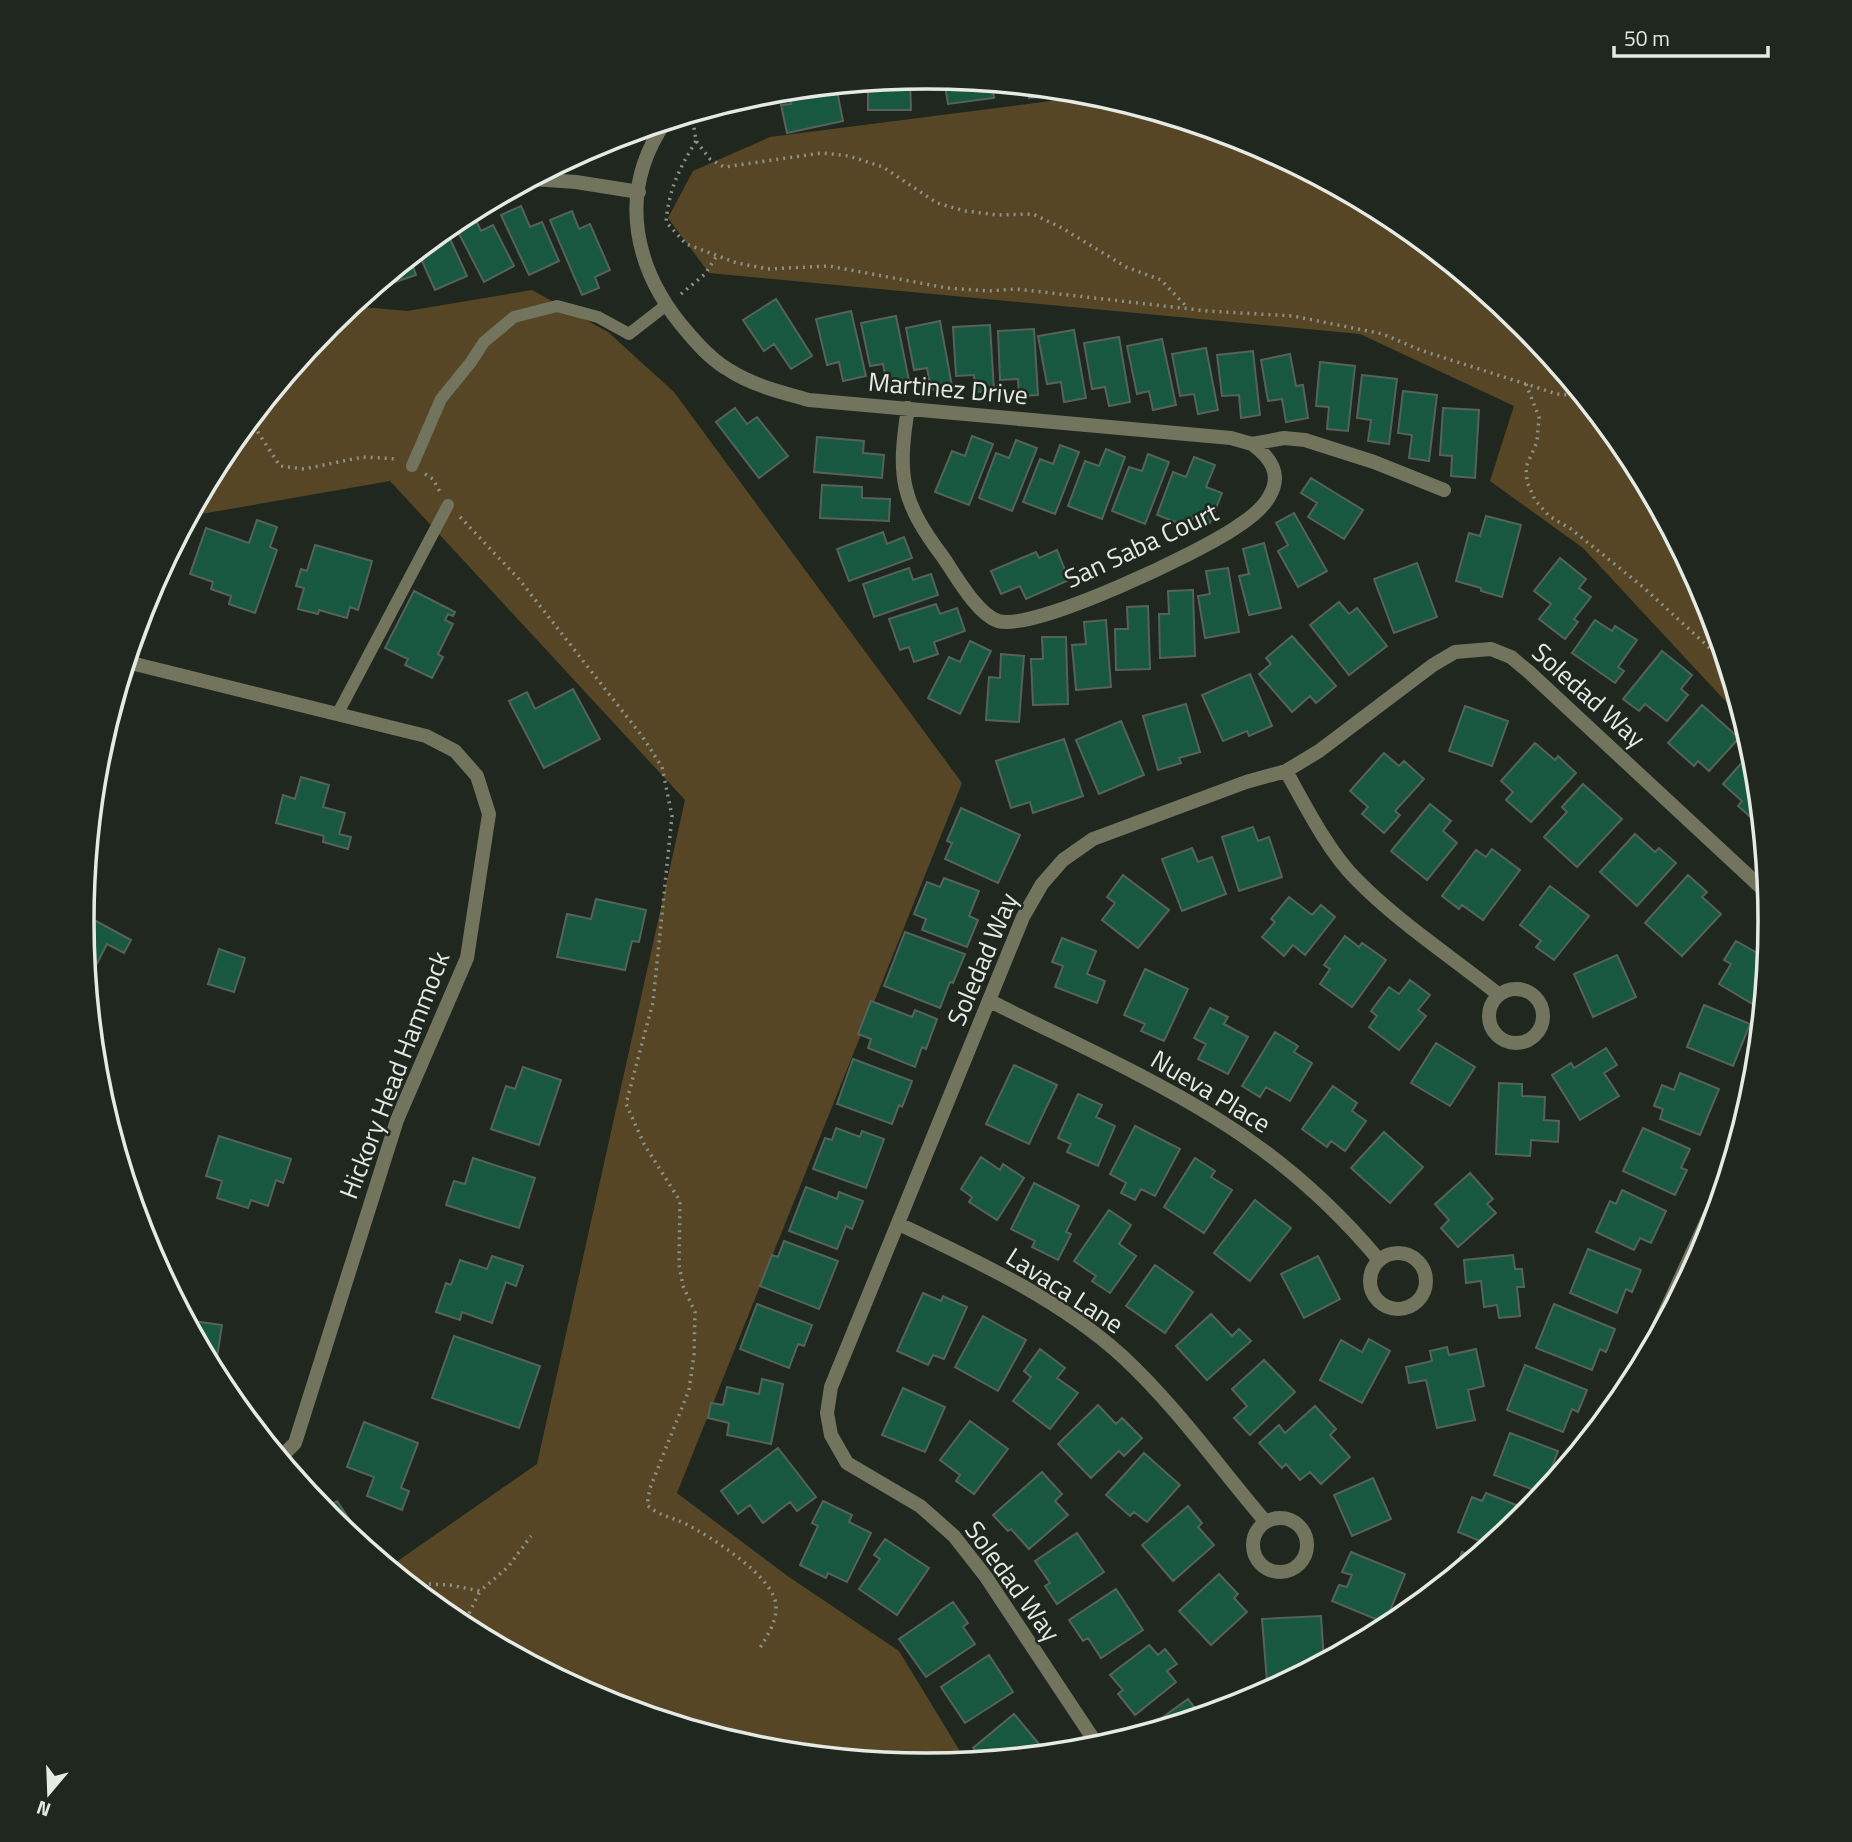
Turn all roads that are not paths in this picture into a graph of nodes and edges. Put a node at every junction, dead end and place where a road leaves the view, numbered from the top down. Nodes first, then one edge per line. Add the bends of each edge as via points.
1 (658, 133) edge
2 (549, 180) edge
3 (639, 192) junction
4 (665, 306) junction
5 (908, 408) junction
6 (1252, 444) junction
7 (412, 466) road end
8 (1444, 489) dead end
9 (448, 505) road end
10 (135, 664) edge
11 (338, 713) junction
12 (1286, 771) junction
13 (1757, 881) edge
14 (1498, 994) dead end
15 (990, 1001) junction
16 (899, 1224) junction
17 (1379, 1260) dead end
18 (287, 1452) edge
19 (1265, 1521) dead end
20 (1091, 1736) edge

1 - 3 street, Martinez Drive
2 - 3 street
3 - 4 street, Martinez Drive via 638,236 648,274
4 - 5 street, Martinez Drive via 704,351 728,370 766,389 810,400
4 - 7 lane via 629,334 598,317 557,306 514,317 484,341 441,399
5 - 6 street, Martinez Drive via 1231,438
5 - 6 street, San Saba Court via 902,468 918,522 976,604 1002,622 1055,611 1128,583 1239,526 1270,496 1274,481 1267,455
6 - 8 street, Martinez Drive via 1284,438 1305,440
9 - 11 lane
10 - 11 street, Hickory Head Hammock
11 - 18 street, Hickory Head Hammock via 426,736 455,751 477,776 489,814 467,958 397,1120 295,1443
12 - 13 street, Soledad Way via 1433,665 1455,652 1491,649 1511,657 1529,672
12 - 14 street via 1354,878
12 - 15 street, Soledad Way via 1114,830 1063,860 1023,917
15 - 16 street, Soledad Way
15 - 17 street, Nueva Place via 1216,1118 1292,1173
16 - 19 street, Lavaca Lane via 1006,1278 1088,1328 1156,1390
16 - 20 street, Soledad Way via 831,1387 827,1413 831,1435 847,1463 920,1506 954,1536

